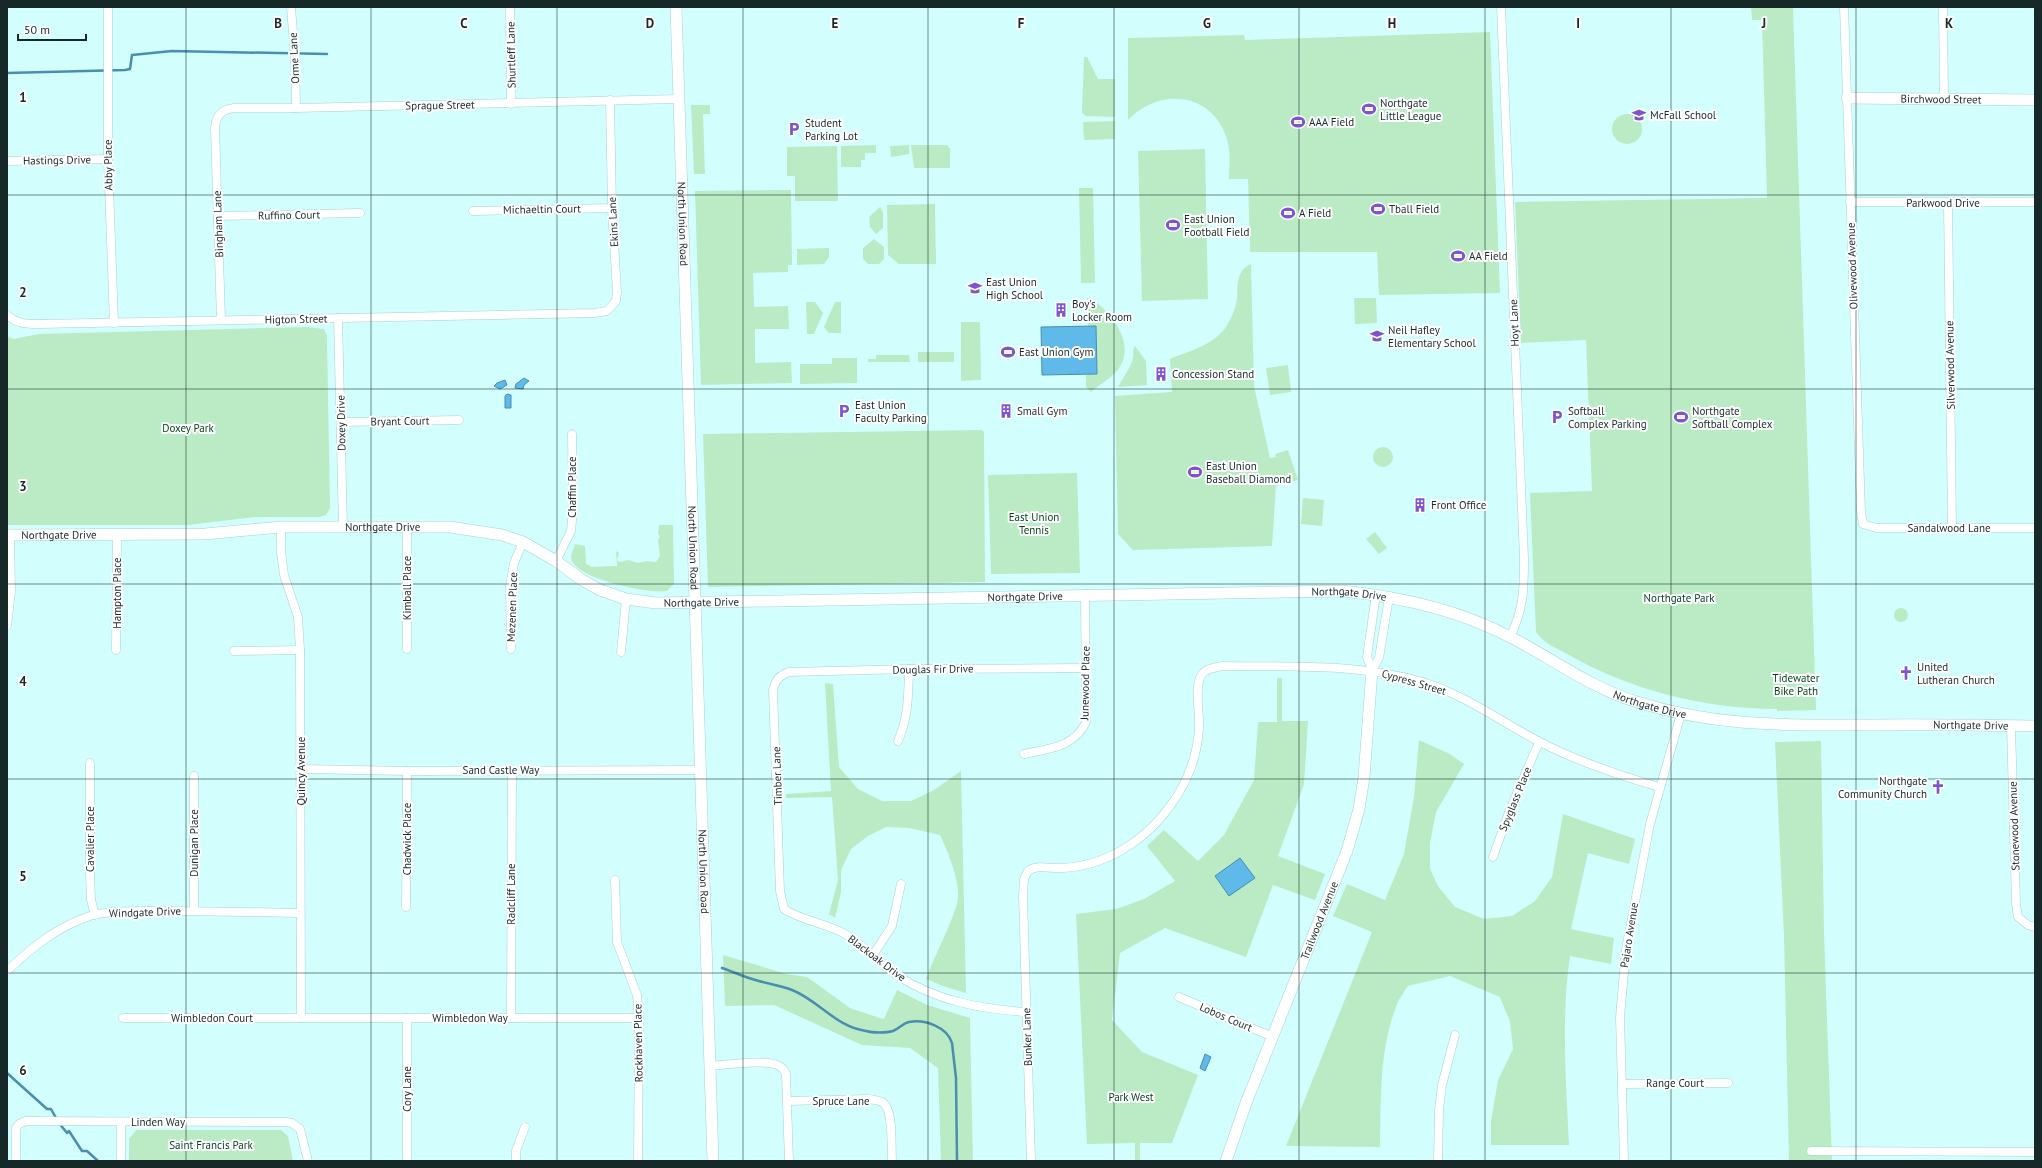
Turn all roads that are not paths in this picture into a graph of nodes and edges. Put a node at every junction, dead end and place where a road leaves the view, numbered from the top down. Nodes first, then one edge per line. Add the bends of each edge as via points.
1 (108, 7) edge
2 (291, 7) edge
3 (510, 7) edge
4 (676, 7) edge
5 (1500, 7) edge
6 (1844, 7) edge
7 (1944, 7) edge
8 (1847, 98) junction
9 (678, 99) junction
10 (610, 100) junction
11 (1944, 100) junction
12 (2035, 100) edge
13 (511, 104) junction
14 (296, 108) junction
15 (215, 128) joint
16 (108, 158) junction
17 (7, 161) edge
18 (1850, 202) junction
19 (2035, 202) edge
20 (1948, 203) junction
21 (612, 208) junction
22 (473, 211) dead end
23 (360, 213) dead end
24 (218, 216) junction
25 (579, 313) joint
26 (10, 318) edge
27 (338, 318) junction
28 (220, 320) junction
29 (114, 323) junction
30 (459, 420) dead end
31 (342, 422) junction
32 (572, 434) dead end
33 (1863, 524) joint
34 (281, 527) junction
35 (1952, 527) junction
36 (343, 528) junction
37 (407, 528) junction
38 (2035, 528) edge
39 (8, 535) edge
40 (117, 536) junction
41 (523, 542) junction
42 (556, 561) junction
43 (1085, 594) junction
44 (1376, 594) junction
45 (1389, 596) junction
46 (626, 599) junction
47 (696, 603) junction
48 (7, 626) edge
49 (1510, 637) junction
50 (407, 649) dead end
51 (116, 650) dead end
52 (234, 650) dead end
53 (300, 650) junction
54 (511, 650) dead end
55 (621, 652) dead end
56 (1086, 668) junction
57 (909, 669) junction
58 (1372, 670) junction
59 (780, 675) joint
60 (1681, 714) junction
61 (2011, 726) junction
62 (2035, 726) edge
63 (898, 741) dead end
64 (1539, 742) junction
65 (1024, 754) dead end
66 (90, 763) dead end
67 (301, 769) junction
68 (512, 770) junction
69 (701, 770) junction
70 (407, 771) junction
71 (194, 776) dead end
72 (1659, 787) junction
73 (1493, 857) dead end
74 (780, 878) joint
75 (615, 880) dead end
76 (901, 884) dead end
77 (406, 907) dead end
78 (194, 911) junction
79 (1023, 912) joint
80 (300, 913) junction
81 (95, 915) junction
82 (2035, 927) edge
83 (873, 955) junction
84 (7, 971) edge
85 (1179, 998) dead end
86 (1026, 1012) junction
87 (123, 1018) dead end
88 (301, 1018) junction
89 (407, 1018) junction
90 (510, 1018) junction
91 (639, 1018) junction
92 (1455, 1035) dead end
93 (1273, 1037) junction
94 (710, 1066) junction
95 (1728, 1083) dead end
96 (1622, 1084) junction
97 (787, 1101) junction
98 (121, 1122) junction
99 (525, 1127) dead end
100 (1811, 1151) dead end
101 (2035, 1152) edge
102 (16, 1161) edge
103 (121, 1161) edge
104 (308, 1161) edge
105 (407, 1161) edge
106 (516, 1161) edge
107 (638, 1161) edge
108 (713, 1161) edge
109 (789, 1161) edge
110 (892, 1161) edge
111 (1031, 1161) edge
112 (1226, 1161) edge
113 (1438, 1161) edge
114 (1624, 1161) edge

1 - 16 street, Abby Place
2 - 14 street, Orme Lane
3 - 13 street, Shurtleff Lane
4 - 9 street, North Union Road
5 - 49 street, Hoyt Lane via 1524,558 1523,601
6 - 8 street, Olivewood Avenue
7 - 11 street
8 - 11 street, Birchwood Street
8 - 18 street, Olivewood Avenue
9 - 10 street, Sprague Street
9 - 47 street, North Union Road
10 - 13 street, Sprague Street
10 - 21 street, Ekins Lane
11 - 12 street, Birchwood Street
13 - 14 street, Sprague Street
14 - 15 street, Sprague Street via 223,110 218,115
15 - 24 street, Bingham Lane
16 - 17 street, Hastings Drive
16 - 29 street, Abby Place
18 - 20 street, Parkwood Drive
18 - 33 street, Olivewood Avenue
19 - 20 street, Parkwood Drive
20 - 35 street, Silverwood Avenue
21 - 22 street, Michaeltin Court
21 - 25 street, Ekins Lane via 616,301 607,311
23 - 24 street, Ruffino Court
24 - 28 street, Bingham Lane
25 - 27 street, Higton Street
26 - 29 street, Higton Street via 20,323 40,324
27 - 28 street, Higton Street
27 - 31 street, Doxey Drive
28 - 29 street, Higton Street
30 - 31 street, Bryant Court
31 - 36 street, Doxey Drive
32 - 42 street, Chaffin Place via 571,531
33 - 35 street, Sandalwood Lane via 1876,528
34 - 36 street, Northgate Drive
34 - 40 street, Northgate Drive via 205,534
34 - 53 street, Quincy Avenue via 284,575 298,616
35 - 38 street, Sandalwood Lane
36 - 37 street, Northgate Drive
37 - 41 street, Northgate Drive via 450,527 502,535
37 - 50 street, Kimball Place
39 - 40 street, Northgate Drive
39 - 48 street via 11,591
40 - 51 street, Hampton Place
41 - 42 street, Northgate Drive
41 - 54 street, Mezenen Place via 514,563 510,586
42 - 46 street, Northgate Drive via 600,590
43 - 44 street, Northgate Drive via 1343,591
43 - 47 street, Northgate Drive
43 - 56 street, Junewood Place
44 - 45 street, Northgate Drive
44 - 58 street, Trailwood Avenue via 1367,657
45 - 49 street, Northgate Drive via 1461,616
45 - 58 street, Trailwood Avenue via 1379,658
46 - 47 street, Northgate Drive via 656,603
46 - 55 street
47 - 69 street, North Union Road
49 - 60 street, Northgate Drive via 1596,685 1635,702
52 - 53 street
53 - 67 street, Quincy Avenue
56 - 57 street, Douglas Fir Drive
56 - 65 street, Junewood Place via 1086,722 1082,730 1067,743
57 - 59 street, Douglas Fir Drive via 789,672
57 - 63 street via 908,710
58 - 64 street, Cypress Street via 1452,693
58 - 79 street, Cypress Street via 1222,666 1208,669 1198,683 1199,727 1194,757 1186,780 1162,817 1139,840 1106,858 1064,868 1031,869 1024,879
58 - 93 street, Trailwood Avenue via 1364,777 1357,816 1347,851
59 - 74 street, Timber Lane via 773,690
60 - 61 street, Northgate Drive via 1775,726
60 - 72 street, Pajaro Avenue
61 - 62 street, Northgate Drive
61 - 82 street, Stonewood Avenue via 2016,904 2018,917 2024,923
64 - 72 street, Cypress Street via 1613,774
64 - 73 street, Spyglass Place
66 - 81 street, Cavalier Place via 90,874 91,900
67 - 70 street, Sand Castle Way
67 - 80 street, Quincy Avenue
68 - 69 street, Sand Castle Way
68 - 70 street, Sand Castle Way
68 - 90 street, Radcliff Lane
69 - 94 street, North Union Road
70 - 77 street, Chadwick Place
71 - 78 street, Dunigan Place
72 - 96 street, Pajaro Avenue via 1627,942 1620,1017
74 - 83 street, Blackoak Drive via 781,903 784,909 793,915 833,927
75 - 91 street, Rockhaven Place via 617,942 637,995
76 - 83 street via 892,926
78 - 80 street, Windgate Drive
78 - 81 street, Windgate Drive via 130,911
79 - 86 street, Bunker Lane
80 - 88 street, Quincy Avenue
81 - 84 street, Windgate Drive via 62,928 38,942
83 - 86 street, Blackoak Drive via 898,975 923,990 958,1003
85 - 93 street, Lobos Court
86 - 111 street, Bunker Lane
87 - 88 street, Wimbledon Court
88 - 89 street, Wimbledon Way
89 - 90 street, Wimbledon Way
89 - 105 street, Cory Lane
90 - 91 street, Wimbledon Way
91 - 107 street, Rockhaven Place
92 - 113 street via 1446,1066 1439,1110
93 - 112 street, Trailwood Avenue
94 - 97 street via 768,1063 780,1066 786,1074
94 - 108 street, North Union Road
95 - 96 street, Range Court
96 - 114 street, Pajaro Avenue
97 - 109 street
97 - 110 street, Spruce Lane via 882,1102 890,1115
98 - 102 street, Linden Way via 19,1124 15,1134
98 - 103 street
98 - 104 street, Linden Way via 292,1123 302,1133
99 - 106 street via 516,1151
100 - 101 street

